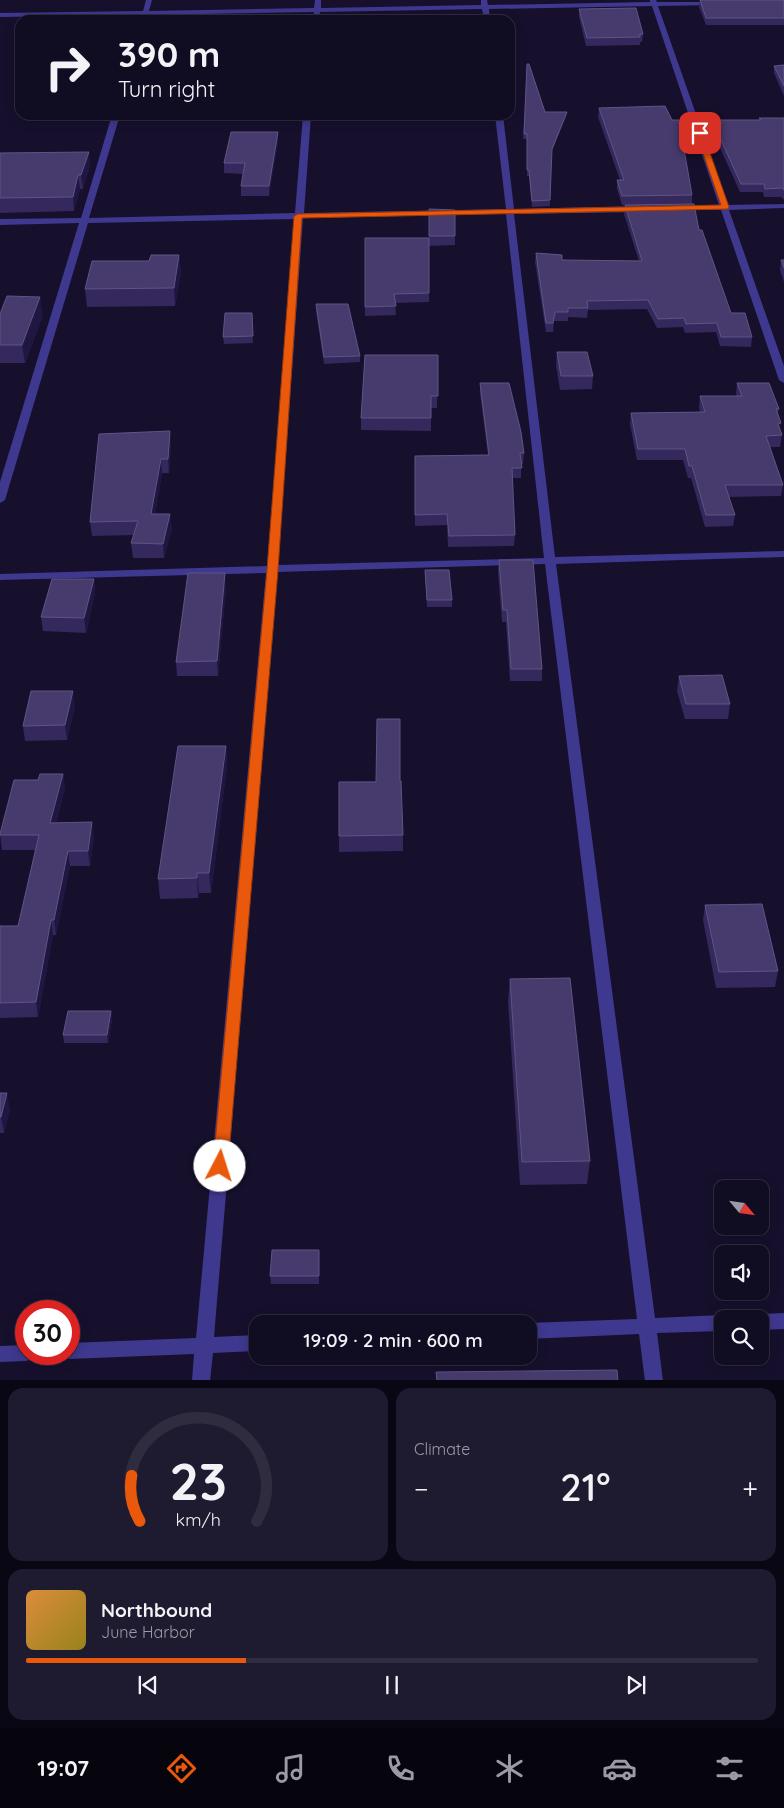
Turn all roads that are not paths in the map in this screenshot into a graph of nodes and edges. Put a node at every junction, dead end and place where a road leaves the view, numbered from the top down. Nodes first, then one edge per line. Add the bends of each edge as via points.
1 (149, 0) edge
2 (318, 0) edge
3 (654, 2) edge
4 (485, 3) edge
5 (724, 3) edge
6 (317, 10) junction
7 (0, 15) edge
8 (15, 15) edge
9 (145, 15) edge
10 (193, 15) edge
11 (316, 15) edge
12 (115, 120) edge
13 (307, 120) edge
14 (500, 120) edge
15 (784, 206) edge
16 (725, 207) junction
17 (667, 208) edge
18 (647, 209) edge
19 (510, 212) junction
20 (298, 216) junction
21 (85, 221) junction
22 (0, 222) edge
23 (784, 380) edge
24 (0, 500) edge
25 (784, 554) edge
26 (550, 562) junction
27 (272, 570) junction
28 (0, 576) edge
29 (784, 1321) edge
30 (769, 1322) edge
31 (714, 1323) edge
32 (649, 1326) junction
33 (537, 1331) edge
34 (249, 1343) edge
35 (205, 1345) junction
36 (80, 1351) edge
37 (15, 1353) edge
38 (0, 1354) edge
39 (201, 1380) edge
40 (654, 1380) edge

1 - 9 street
2 - 6 street
3 - 4 street
3 - 5 street
3 - 16 street
4 - 6 street
6 - 10 street
6 - 11 street
7 - 8 street
12 - 21 street
13 - 20 street
14 - 19 street
15 - 16 street
16 - 17 street
16 - 23 street
18 - 19 street
19 - 20 street
19 - 26 street
20 - 21 street
20 - 27 street
21 - 22 street
21 - 24 street
25 - 26 street
26 - 27 street
26 - 32 street
27 - 28 street
27 - 35 street
29 - 30 street
31 - 32 street
32 - 33 street
32 - 40 street
34 - 35 street
35 - 36 street
35 - 39 street
37 - 38 street

